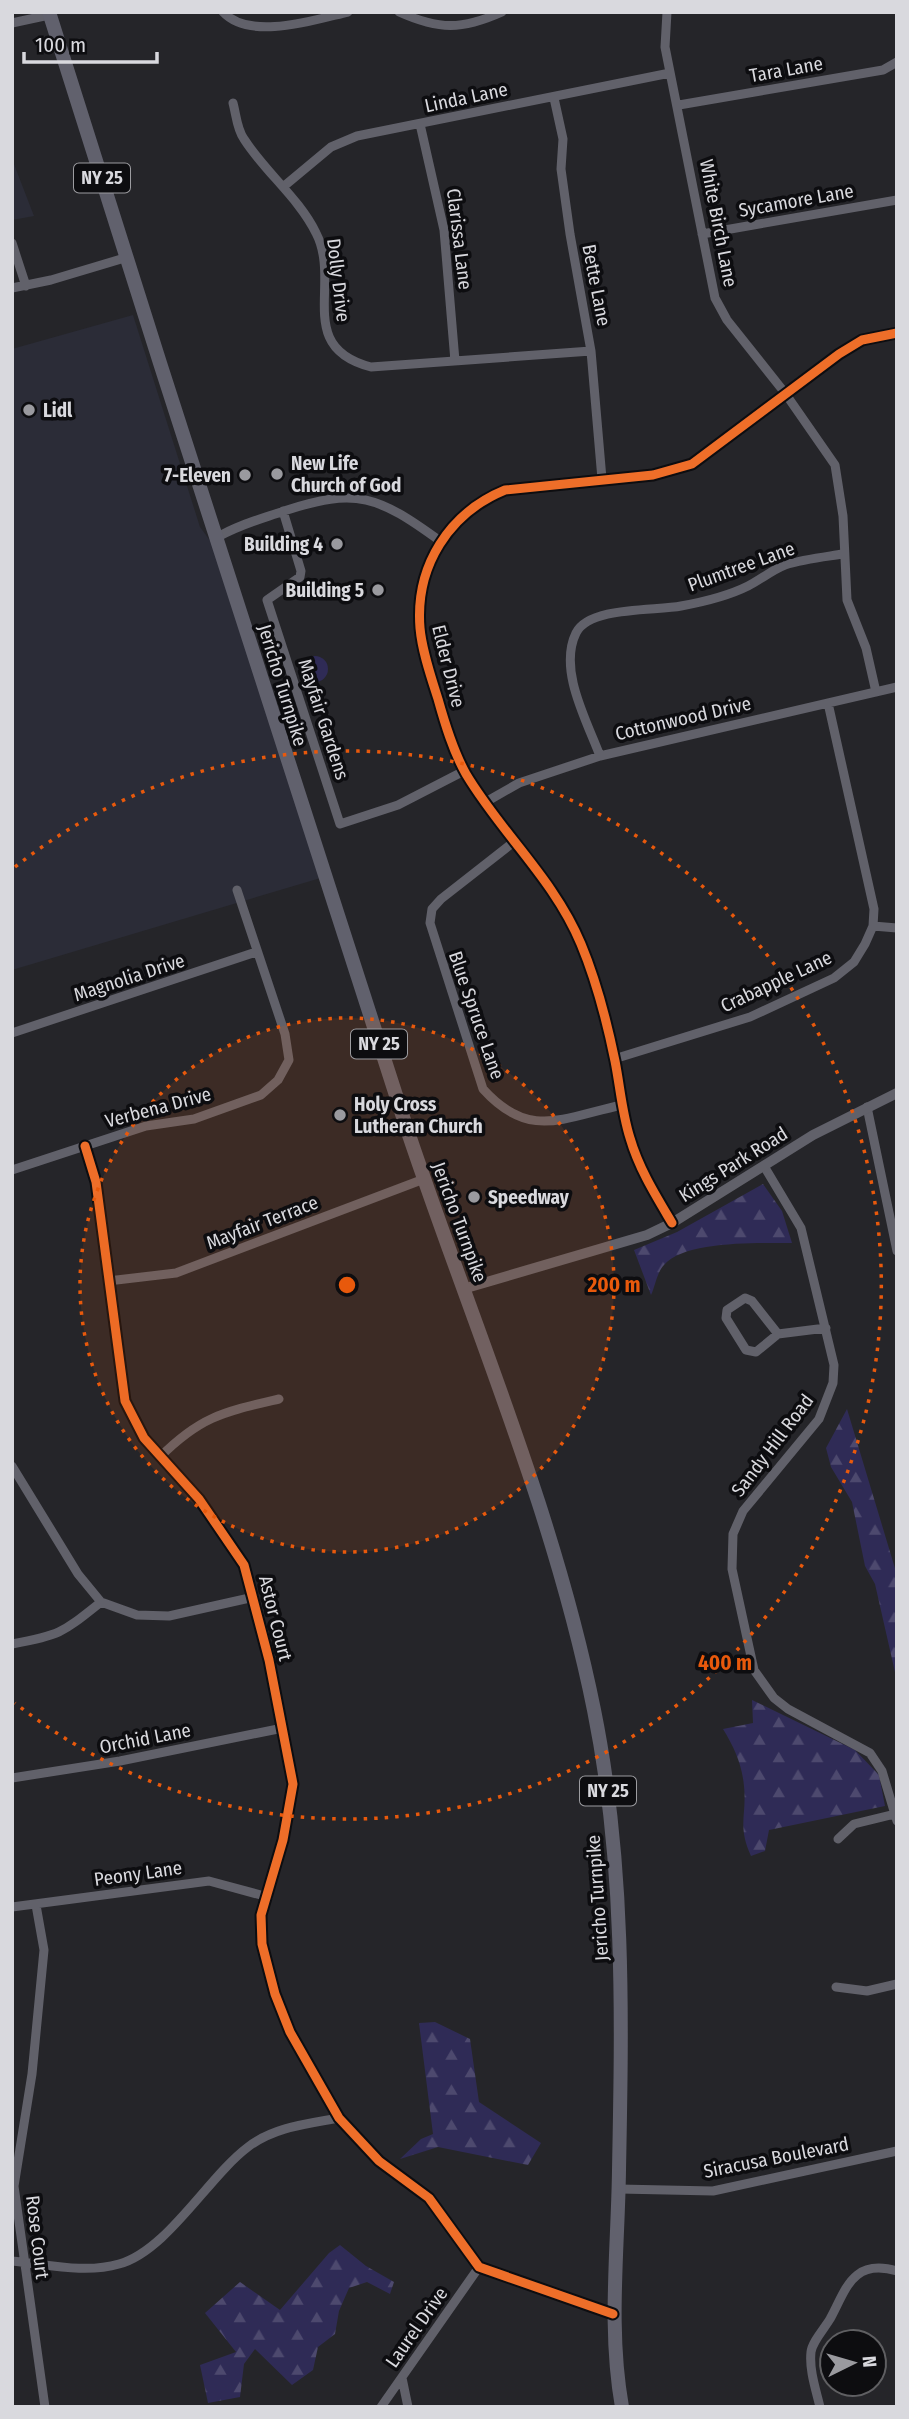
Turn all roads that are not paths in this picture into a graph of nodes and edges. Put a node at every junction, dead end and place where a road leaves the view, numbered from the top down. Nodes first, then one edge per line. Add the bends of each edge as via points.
1 (223, 12) edge
2 (348, 12) edge
3 (399, 12) edge
4 (502, 12) edge
5 (667, 12) edge
6 (49, 14) edge
7 (12, 23) edge
8 (897, 62) edge
9 (670, 73) junction
10 (554, 98) junction
11 (233, 103) dead end
12 (678, 105) junction
13 (420, 124) junction
14 (283, 187) junction
15 (897, 201) edge
16 (702, 234) junction
17 (12, 243) edge
18 (128, 257) junction
19 (26, 286) junction
20 (12, 288) edge
21 (897, 333) edge
22 (591, 351) junction
23 (454, 361) junction
24 (785, 393) junction
25 (602, 479) junction
26 (283, 511) junction
27 (218, 537) junction
28 (440, 541) junction
29 (843, 554) junction
30 (897, 687) edge
31 (876, 692) junction
32 (828, 703) junction
33 (600, 756) junction
34 (464, 771) junction
35 (484, 803) junction
36 (515, 841) junction
37 (237, 890) dead end
38 (873, 926) junction
39 (897, 928) edge
40 (257, 952) junction
41 (12, 1033) edge
42 (614, 1059) junction
43 (897, 1093) edge
44 (622, 1105) junction
45 (867, 1107) junction
46 (85, 1146) junction
47 (764, 1166) junction
48 (12, 1170) edge
49 (424, 1179) junction
50 (672, 1223) junction
51 (897, 1251) edge
52 (108, 1281) junction
53 (463, 1289) junction
54 (826, 1328) junction
55 (778, 1334) junction
56 (279, 1399) dead end
57 (160, 1457) junction
58 (12, 1466) edge
59 (254, 1597) junction
60 (101, 1602) junction
61 (12, 1644) edge
62 (283, 1728) junction
63 (12, 1778) edge
64 (896, 1818) edge
65 (838, 1839) dead end
66 (268, 1897) junction
67 (36, 1905) junction
68 (12, 1907) edge
69 (897, 1984) edge
70 (836, 1987) dead end
71 (339, 2118) junction
72 (897, 2151) edge
73 (619, 2189) junction
74 (12, 2261) edge
75 (23, 2262) junction
76 (479, 2267) junction
77 (897, 2271) edge
78 (614, 2314) junction
79 (402, 2378) junction
80 (45, 2407) edge
81 (381, 2407) edge
82 (408, 2407) edge
83 (622, 2407) edge
84 (820, 2407) edge

1 - 2 street via 251,27 300,23
3 - 4 street via 443,27
5 - 9 street, White Birch Lane via 664,27
6 - 7 street
6 - 18 main road, Jericho Turnpike / NY 25
8 - 12 street, Tara Lane via 883,70
9 - 10 street, Linda Lane
9 - 12 street, White Birch Lane
10 - 13 street, Linda Lane
10 - 22 street, Bette Lane via 563,139 561,169 570,234
11 - 14 street, Dolly Drive via 242,137
12 - 16 street, White Birch Lane
13 - 14 street, Linda Lane via 331,146
13 - 23 street, Clarissa Lane via 444,230
14 - 23 street, Dolly Drive via 317,233 323,258 324,321 333,346 349,361 372,367
15 - 16 street, Sycamore Lane
16 - 24 street, White Birch Lane via 715,298
17 - 19 street
18 - 19 street
18 - 27 main road, Jericho Turnpike / NY 25
19 - 20 street
21 - 24 street, Elder Drive via 862,340
22 - 23 street, Dolly Drive
22 - 25 street, Bette Lane
24 - 25 street, Elder Drive via 692,464 653,475
24 - 29 street, White Birch Lane via 835,466
25 - 28 street, Elder Drive via 505,490 475,505
26 - 27 street
26 - 28 street via 317,500 358,497 391,509
26 - 34 street, Mayfair Gardens via 300,577 267,600 340,824 398,805
27 - 49 main road, Jericho Turnpike / NY 25 via 290,774
28 - 34 street, Elder Drive via 422,583 420,628 429,671
29 - 31 street, White Birch Lane via 847,600 866,648
29 - 33 street, Plumtree Lane via 785,566 746,587 679,607 629,610 592,619 576,631 570,657 574,685
30 - 31 street, Cottonwood Drive
31 - 32 street, Cottonwood Drive
32 - 33 street, Cottonwood Drive
32 - 38 street via 872,893
33 - 35 street, Cottonwood Drive via 519,783
34 - 35 street, Elder Drive
35 - 36 street, Elder Drive
36 - 42 street, Elder Drive via 558,897 582,944
36 - 44 street, Blue Spruce Lane via 441,899 432,909 430,923 482,1089 499,1108 522,1120 544,1122
37 - 40 street, Verbena Drive
38 - 39 street
38 - 42 street, Crabapple Lane via 854,962 834,978 750,1017
40 - 41 street, Magnolia Drive
40 - 46 street, Verbena Drive via 285,1034 289,1060 278,1080 261,1095 194,1119 146,1126
42 - 44 street, Elder Drive
43 - 45 street, Kings Park Road
44 - 50 street, Elder Drive via 645,1177
45 - 47 street, Kings Park Road
45 - 51 street
46 - 48 street, Verbena Drive
46 - 52 street, Astor Court via 96,1182
47 - 50 street, Kings Park Road
47 - 54 street, Sandy Hill Road via 801,1228
49 - 52 street, Mayfair Terrace via 176,1273
49 - 53 main road, Jericho Turnpike / NY 25
50 - 53 street, Kings Park Road via 647,1235
52 - 57 street, Astor Court via 125,1401 132,1420
53 - 73 main road, Jericho Turnpike / NY 25 via 559,1568 600,1740 621,1932
54 - 55 street
54 - 64 street, Sandy Hill Road via 834,1365 828,1401 819,1419 743,1511 733,1534 732,1569 754,1670 762,1683 788,1709 870,1753 882,1771
55 - 55 street via 748,1299 727,1310 726,1318 746,1350 756,1352
56 - 57 street via 206,1419
57 - 59 street, Astor Court via 199,1499 244,1565
58 - 60 street via 78,1574
59 - 60 street via 169,1616 137,1615
59 - 62 street, Astor Court
60 - 61 street via 62,1633
62 - 63 street, Orchid Lane
62 - 66 street, Astor Court via 293,1784
64 - 65 street via 854,1824
66 - 67 street, Peony Lane via 209,1881
66 - 71 street, Astor Court via 261,1915 262,1944 275,1994 290,2032
67 - 68 street, Peony Lane
67 - 75 street, Rose Court via 44,1950 32,2074 14,2186
69 - 70 street via 867,1991
71 - 75 street via 277,2130 247,2147 150,2248 120,2264 95,2268
71 - 76 street, Astor Court via 379,2161 429,2197
72 - 73 street, Siracusa Boulevard via 713,2190
73 - 78 main road, Jericho Turnpike / NY 25
74 - 75 street
75 - 80 street, Rose Court
76 - 78 street
76 - 79 street, Laurel Drive
77 - 84 street via 865,2271 845,2285 811,2349
78 - 83 main road, NY 25
79 - 81 street, Laurel Drive
79 - 82 street

